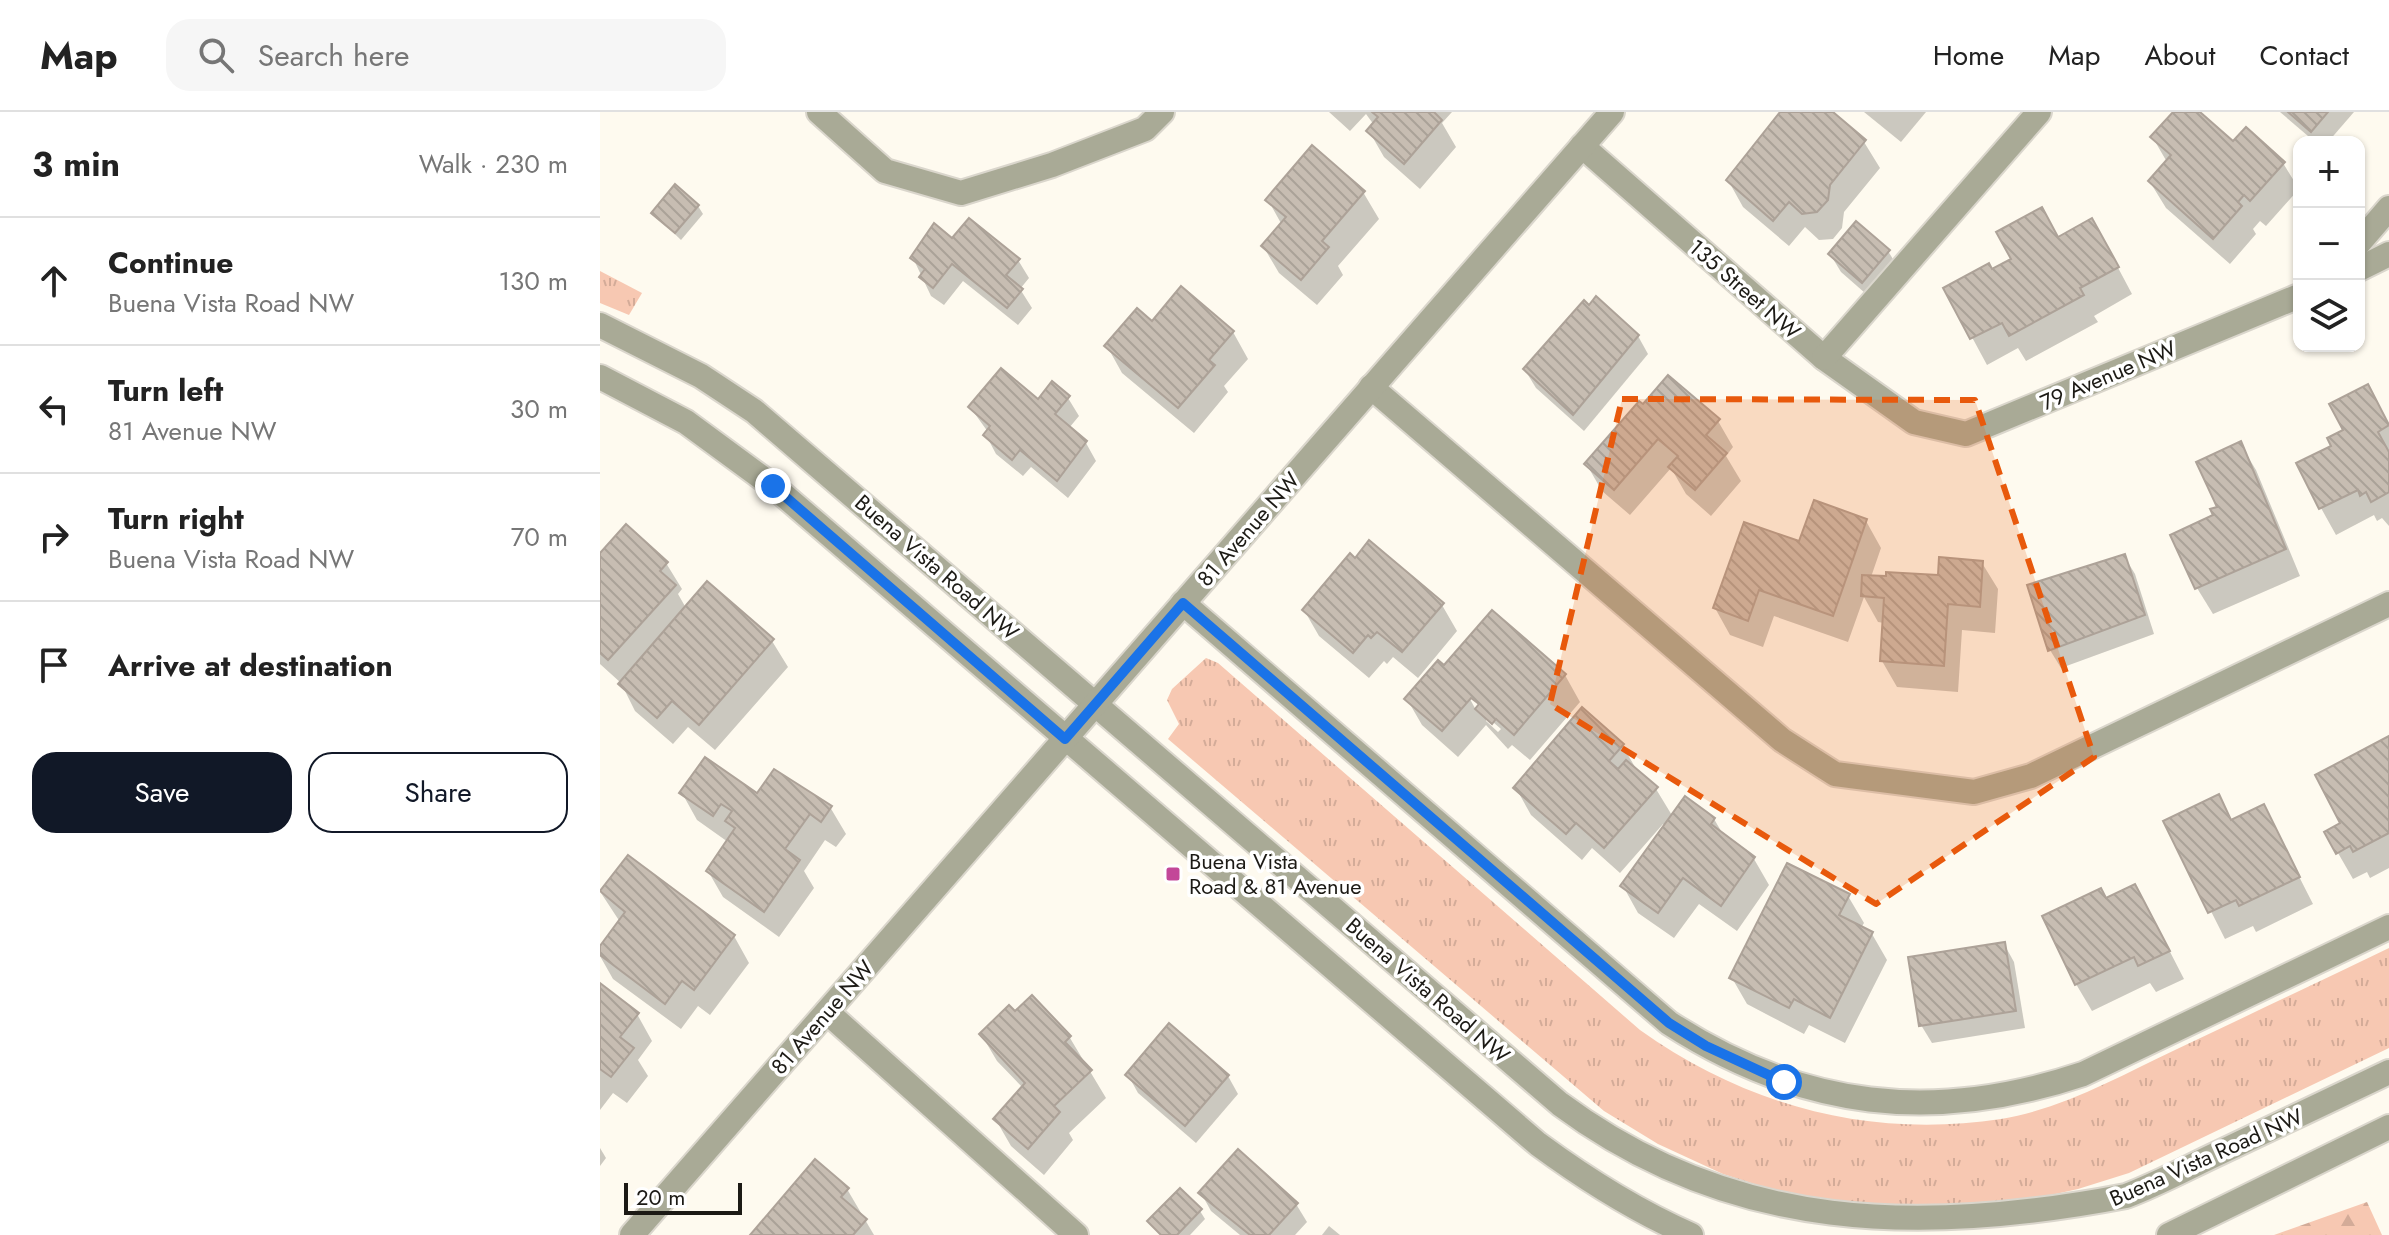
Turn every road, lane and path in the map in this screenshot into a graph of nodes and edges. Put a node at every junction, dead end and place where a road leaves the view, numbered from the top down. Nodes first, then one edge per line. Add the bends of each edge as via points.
1 (819, 112) edge
2 (1162, 112) edge
3 (1612, 112) edge
4 (2039, 112) edge
5 (1582, 146) junction
6 (2389, 208) edge
7 (2365, 236) edge
8 (2389, 254) edge
9 (2365, 266) edge
10 (2293, 298) edge
11 (600, 325) edge
12 (1824, 358) junction
13 (601, 378) edge
14 (1371, 387) junction
15 (1914, 422) joint
16 (1183, 603) junction
17 (2389, 604) edge
18 (1095, 704) junction
19 (1065, 739) junction
20 (2389, 927) edge
21 (827, 1012) junction
22 (2386, 1081) edge
23 (2389, 1127) edge
24 (632, 1235) edge
25 (1076, 1235) edge
26 (1691, 1235) edge
27 (2169, 1235) edge

1 - 2 street via 885,171 961,193 1145,129
3 - 5 street, 81 Avenue NW
4 - 12 street
5 - 12 street, 135 Street NW
5 - 14 street, 81 Avenue NW
6 - 7 street
8 - 9 street
10 - 15 street, 79 Avenue NW via 1966,434
11 - 18 street, Buena Vista Road NW via 701,376 754,411
12 - 15 street, 135 Street NW
13 - 19 street, Buena Vista Road NW via 686,422 773,486
14 - 16 street, 81 Avenue NW
14 - 17 street via 1782,740 1835,774 1974,792 2031,776
16 - 18 street, 81 Avenue NW
16 - 20 street via 1669,1023 1784,1082 1883,1102 1973,1101 2035,1090 2083,1074
18 - 19 street, 81 Avenue NW
18 - 22 street, Buena Vista Road NW via 1560,1104 1649,1164 1748,1206 1813,1223 1893,1232 2019,1225 2128,1195
19 - 21 street, 81 Avenue NW
19 - 26 street, Buena Vista Road NW via 1538,1144 1623,1202
21 - 24 street, 81 Avenue NW
21 - 25 street
23 - 27 street

